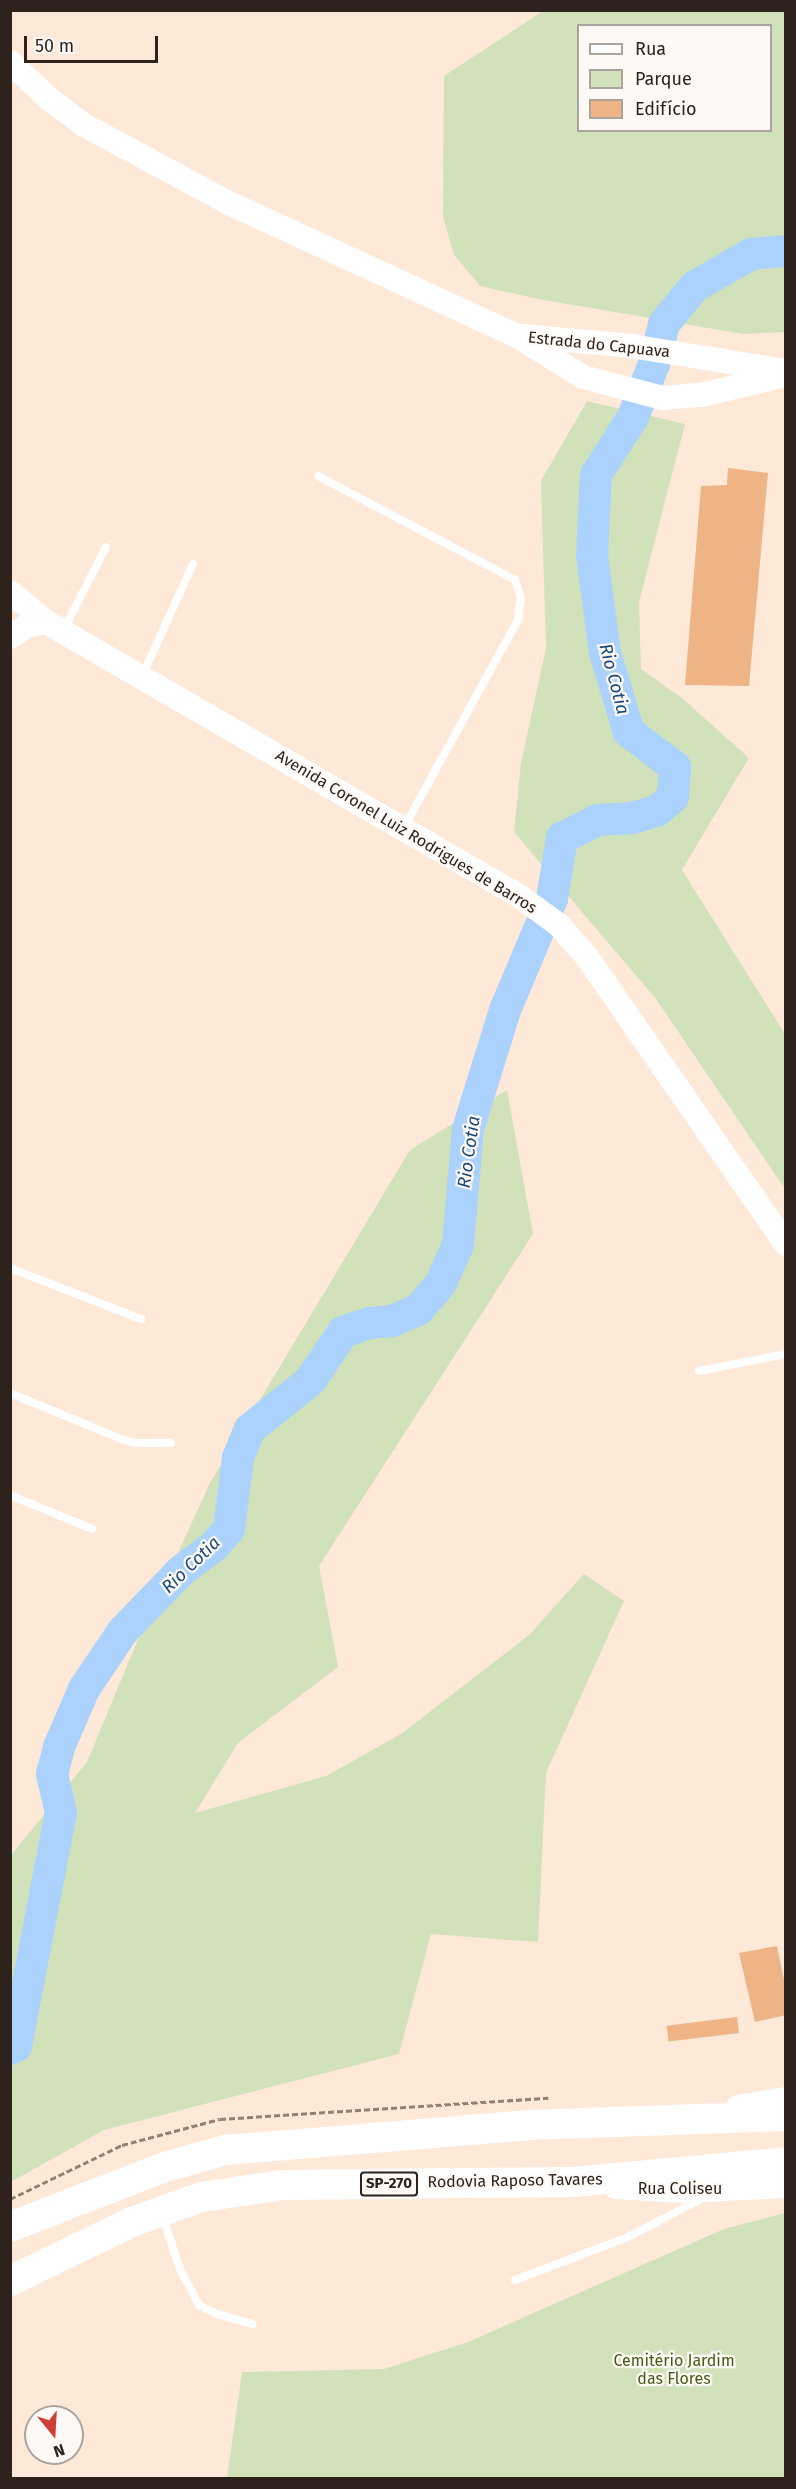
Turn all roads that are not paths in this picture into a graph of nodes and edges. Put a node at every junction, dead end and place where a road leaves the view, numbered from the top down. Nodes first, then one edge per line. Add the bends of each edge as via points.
1 (10, 62) edge
2 (517, 336) junction
3 (786, 373) edge
4 (318, 476) dead end
5 (106, 547) dead end
6 (193, 564) dead end
7 (10, 592) edge
8 (55, 626) junction
9 (10, 637) edge
10 (141, 677) junction
11 (403, 829) junction
12 (786, 1244) edge
13 (10, 1268) edge
14 (141, 1319) dead end
15 (786, 1354) edge
16 (699, 1371) dead end
17 (10, 1392) edge
18 (171, 1443) dead end
19 (10, 1495) edge
20 (92, 1529) dead end
21 (786, 2099) edge
22 (786, 2116) edge
23 (668, 2119) junction
24 (786, 2162) edge
25 (574, 2182) junction
26 (786, 2186) edge
27 (720, 2190) junction
28 (161, 2212) junction
29 (10, 2227) edge
30 (515, 2280) dead end
31 (10, 2281) edge
32 (253, 2324) dead end

1 - 2 street via 68,115 174,174
2 - 3 street, Estrada do Capuava via 631,346
2 - 3 street, Estrada do Capuava via 583,377 663,398 701,395
4 - 11 lane via 515,580 521,597 518,620
5 - 8 lane
6 - 10 lane
7 - 8 street, Avenida Coronel Luiz Rodrigues de Barros
8 - 9 street via 27,626
8 - 10 street, Avenida Coronel Luiz Rodrigues de Barros
10 - 11 street, Avenida Coronel Luiz Rodrigues de Barros
11 - 12 street, Avenida Coronel Luiz Rodrigues de Barros via 519,896 559,926 587,957
13 - 14 lane
15 - 16 lane
17 - 18 lane via 122,1439
19 - 20 lane
21 - 23 street
22 - 23 highway
23 - 29 highway via 527,2125 226,2150 165,2167
24 - 25 highway, Rodovia Raposo Tavares / SP-270
25 - 27 street, Rua Coliseu via 643,2190
25 - 28 highway, Rodovia Raposo Tavares / SP-270 via 283,2185 201,2197
26 - 27 street, Rua Coliseu
27 - 30 lane via 628,2237
28 - 31 highway, Rodovia Raposo Tavares / SP-270
28 - 32 lane via 180,2269 199,2305

